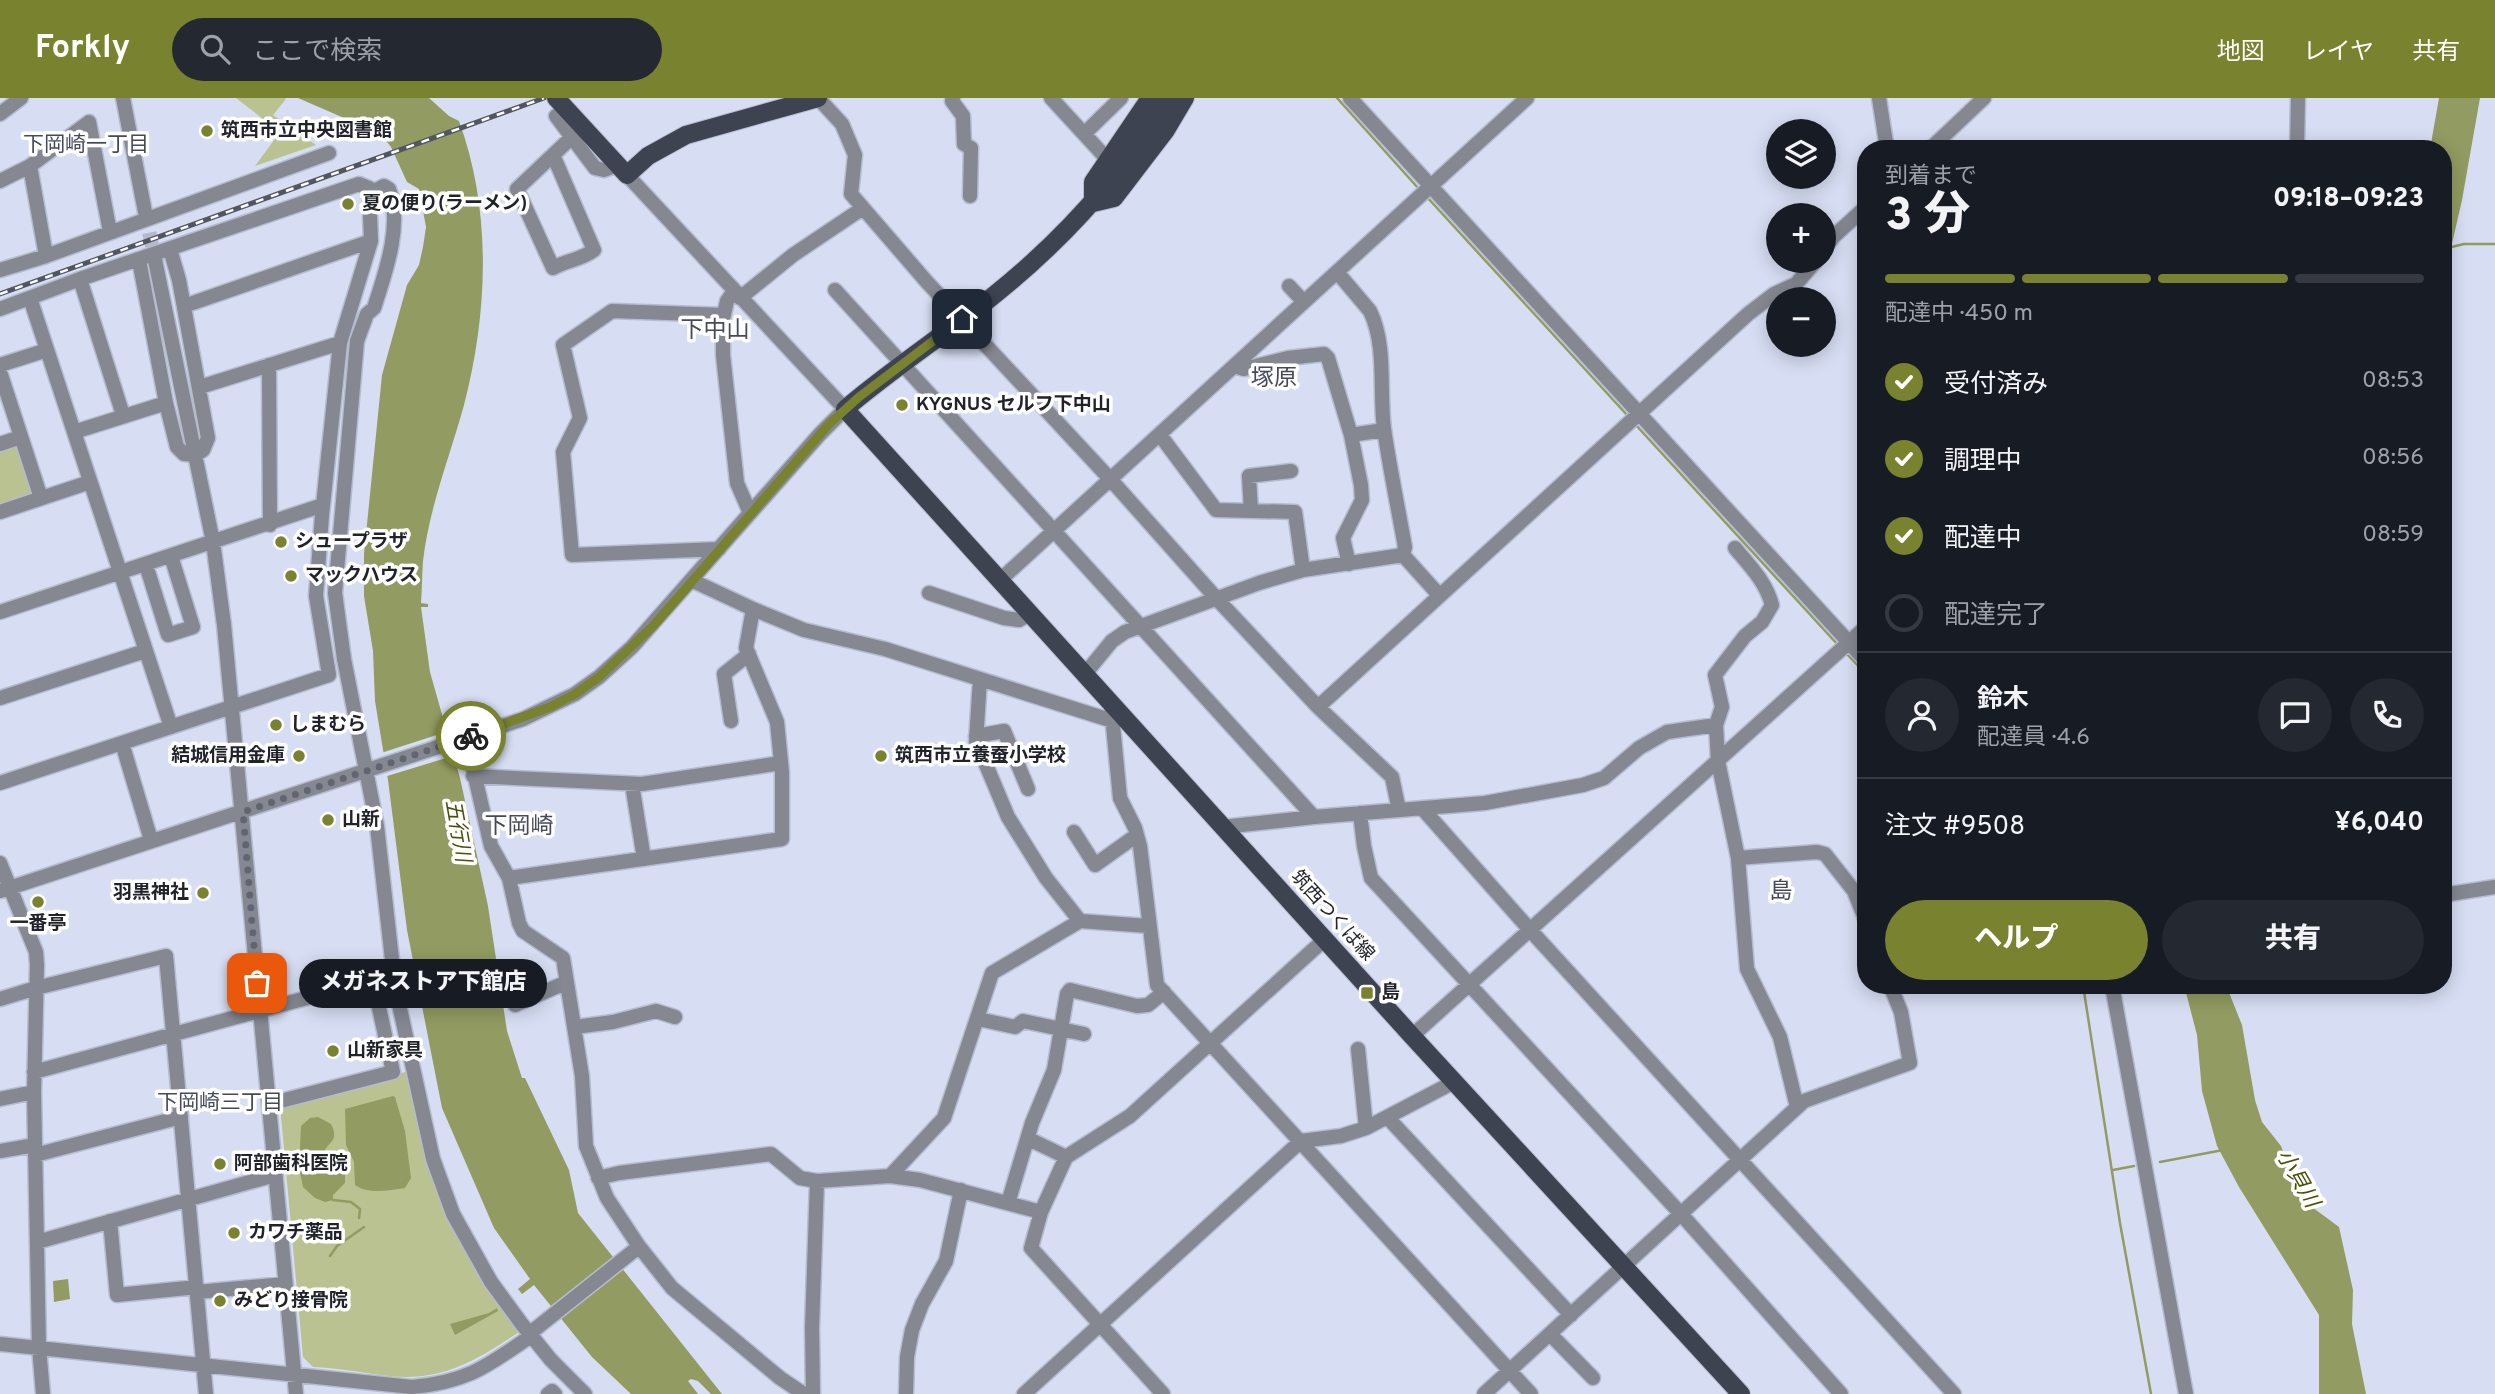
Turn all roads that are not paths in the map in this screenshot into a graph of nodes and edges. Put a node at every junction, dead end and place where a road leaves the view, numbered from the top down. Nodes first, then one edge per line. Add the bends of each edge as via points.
1 (21, 98) edge
2 (123, 98) edge
3 (556, 98) edge
4 (818, 98) edge
5 (953, 98) edge
6 (1051, 98) edge
7 (1121, 98) edge
8 (1150, 98) edge
9 (1169, 98) edge
10 (1185, 98) edge
11 (1350, 98) edge
12 (1527, 98) edge
13 (1879, 98) edge
14 (1984, 98) edge
15 (2298, 98) edge
16 (0, 114) edge
17 (556, 116) dead end
18 (1084, 134) junction
19 (572, 137) junction
20 (1886, 140) edge
21 (1940, 140) edge
22 (2297, 140) edge
23 (329, 153) dead end
24 (553, 155) junction
25 (1108, 160) junction
26 (30, 166) junction
27 (623, 170) junction
28 (0, 181) edge
29 (1426, 191) junction
30 (369, 194) junction
31 (970, 196) dead end
32 (1093, 202) junction
33 (863, 208) junction
34 (145, 212) tunnel mouth
35 (1857, 215) edge
36 (110, 232) junction
37 (1836, 234) edge
38 (371, 241) junction
39 (170, 249) junction
40 (46, 256) junction
41 (139, 260) junction
42 (155, 260) tunnel mouth
43 (0, 270) edge
44 (1337, 272) junction
45 (1806, 273) edge
46 (80, 279) junction
47 (1289, 286) dead end
48 (835, 290) dead end
49 (737, 294) junction
50 (30, 298) junction
51 (1304, 302) junction
52 (184, 306) junction
53 (0, 309) edge
54 (724, 316) junction
55 (962, 319) junction
56 (341, 339) junction
57 (358, 339) junction
58 (47, 350) junction
59 (902, 364) junction
60 (0, 365) edge
61 (268, 365) junction
62 (1235, 366) junction
63 (0, 372) edge
64 (200, 387) junction
65 (166, 402) junction
66 (845, 409) junction
67 (123, 415) junction
68 (1635, 417) junction
69 (1384, 429) junction
70 (74, 432) junction
71 (1160, 435) junction
72 (1351, 435) junction
73 (21, 438) junction
74 (0, 444) edge
75 (195, 455) junction
76 (1291, 471) dead end
77 (1111, 480) junction
78 (90, 482) junction
79 (41, 498) junction
80 (1251, 511) junction
81 (0, 512) edge
82 (750, 513) junction
83 (330, 514) junction
84 (270, 525) junction
85 (1055, 532) junction
86 (213, 542) junction
87 (1735, 548) dead end
88 (719, 549) junction
89 (1403, 555) junction
90 (171, 556) junction
91 (1349, 564) junction
92 (146, 565) junction
93 (1303, 570) junction
94 (120, 573) junction
95 (691, 580) junction
96 (999, 580) junction
97 (929, 593) dead end
98 (1439, 595) junction
99 (1217, 599) junction
100 (753, 610) junction
101 (0, 612) edge
102 (1030, 614) junction
103 (1141, 626) junction
104 (168, 635) junction
105 (1857, 635) edge
106 (1844, 646) junction
107 (144, 647) junction
108 (749, 654) junction
109 (1857, 655) edge
110 (1084, 675) junction
111 (980, 679) junction
112 (0, 698) edge
113 (234, 706) junction
114 (1318, 707) junction
115 (1112, 713) junction
116 (731, 722) dead end
117 (1716, 725) junction
118 (171, 727) junction
119 (976, 736) junction
120 (463, 739) junction
121 (121, 743) junction
122 (1718, 761) junction
123 (781, 763) junction
124 (371, 770) junction
125 (473, 776) junction
126 (0, 783) edge
127 (632, 784) junction
128 (1028, 789) dead end
129 (1422, 808) junction
130 (1399, 810) junction
131 (243, 812) junction
132 (1360, 813) junction
133 (1314, 817) junction
134 (1223, 827) junction
135 (1073, 832) dead end
136 (1137, 835) junction
137 (151, 840) junction
138 (1738, 858) junction
139 (644, 859) junction
140 (0, 863) edge
141 (509, 878) junction
142 (2495, 887) edge
143 (4, 889) edge
144 (2452, 894) edge
145 (1857, 898) edge
146 (1080, 921) junction
147 (1148, 926) junction
148 (1531, 931) junction
149 (1325, 939) junction
150 (567, 982) junction
151 (1471, 985) junction
152 (36, 988) junction
153 (1164, 992) junction
154 (1894, 994) edge
155 (2114, 994) edge
156 (0, 999) edge
157 (515, 1005) dead end
158 (260, 1011) junction
159 (675, 1017) dead end
160 (978, 1019) junction
161 (575, 1027) junction
162 (1062, 1030) junction
163 (174, 1034) junction
164 (1084, 1034) dead end
165 (1412, 1036) junction
166 (1210, 1043) junction
167 (1358, 1049) dead end
168 (414, 1067) junction
169 (34, 1072) junction
170 (393, 1072) junction
171 (1454, 1082) junction
172 (34, 1092) junction
173 (0, 1099) edge
174 (269, 1104) junction
175 (1797, 1107) junction
176 (181, 1117) junction
177 (1388, 1118) junction
178 (1366, 1128) junction
179 (1029, 1139) junction
180 (1301, 1141) junction
181 (35, 1150) junction
182 (0, 1151) edge
183 (1066, 1157) junction
184 (1742, 1159) junction
185 (275, 1175) junction
186 (890, 1176) junction
187 (598, 1178) junction
188 (817, 1181) junction
189 (961, 1190) junction
190 (189, 1199) junction
191 (1009, 1203) junction
192 (1041, 1212) junction
193 (1681, 1214) junction
194 (110, 1221) junction
195 (37, 1242) junction
196 (637, 1247) junction
197 (1623, 1266) junction
198 (285, 1284) junction
199 (197, 1290) junction
200 (1571, 1315) junction
201 (1100, 1325) junction
202 (532, 1333) junction
203 (1550, 1334) junction
204 (0, 1344) edge
205 (39, 1347) junction
206 (204, 1364) junction
207 (1510, 1371) junction
208 (295, 1375) junction
209 (1593, 1378) dead end
210 (385, 1389) edge
211 (1948, 1392) edge
212 (43, 1394) edge
213 (206, 1394) edge
214 (296, 1394) edge
215 (548, 1394) edge
216 (555, 1394) edge
217 (585, 1394) edge
218 (804, 1394) edge
219 (813, 1394) edge
220 (906, 1394) edge
221 (1024, 1394) edge
222 (1163, 1394) edge
223 (1484, 1394) edge
224 (1531, 1394) edge
225 (1741, 1394) edge
226 (1841, 1394) edge
227 (2186, 1394) edge

1 - 16 street
2 - 34 street
3 - 27 main road
4 - 27 main road via 686,135
4 - 33 street via 842,124 855,155 851,194
5 - 31 street via 963,116 964,144 971,148
6 - 18 street
7 - 18 street
8 - 25 main road
9 - 32 main road
10 - 32 main road via 1114,198
11 - 29 street
12 - 29 street
13 - 20 street
14 - 21 street
15 - 22 street
17 - 19 street
18 - 25 street
19 - 24 street
19 - 27 street via 595,168
23 - 36 street
24 - 24 street via 517,189 553,268 594,250
25 - 32 main road via 1093,182
26 - 28 street
26 - 36 street via 89,122
26 - 40 street
27 - 49 street
29 - 44 street
29 - 68 street
30 - 38 street
30 - 39 street via 369,188 359,184
30 - 57 street via 384,186 389,189 393,243 374,308
32 - 55 main road via 1026,267
33 - 49 street
33 - 55 street
35 - 37 street
36 - 40 street
38 - 52 street
38 - 56 street
39 - 41 street
39 - 52 street
40 - 43 street
41 - 46 street
41 - 65 street
42 - 75 street
44 - 51 street
44 - 69 street via 1374,318
45 - 68 street via 1796,284 1763,301
46 - 50 street
46 - 67 street
47 - 51 street
48 - 59 street
49 - 54 street via 727,301
49 - 66 street
50 - 53 street
50 - 58 street
51 - 62 street
52 - 64 street
54 - 82 street via 723,355 737,483
54 - 88 street via 612,311 563,345 580,418 563,452 572,555
55 - 59 main road
55 - 77 street
56 - 57 street
56 - 61 street
56 - 83 street
57 - 83 street
58 - 60 street
58 - 70 street
59 - 66 main road
59 - 85 street
61 - 64 street
61 - 84 street
62 - 71 street
62 - 72 street via 1244,369 1324,354 1331,363
63 - 73 street
64 - 75 street via 208,438
65 - 67 street
65 - 75 street via 177,447 184,454
66 - 82 street
66 - 96 main road, 筑西つくば線
67 - 70 street
68 - 98 street
68 - 106 street
69 - 72 street
69 - 89 street
70 - 78 street
71 - 77 street
71 - 80 street via 1216,510
72 - 91 street via 1362,500 1343,538
73 - 74 street
73 - 79 street
75 - 86 street
76 - 80 street via 1249,476
77 - 85 street
77 - 99 street
78 - 79 street
78 - 94 street
79 - 81 street
80 - 93 street via 1295,512
82 - 88 street
83 - 84 street
83 - 113 street via 316,596 329,675
83 - 124 street via 345,659
84 - 86 street
85 - 96 street
85 - 103 street
86 - 90 street
86 - 113 street
87 - 117 street via 1769,593 1772,605 1715,675 1722,707
88 - 95 street
89 - 91 street
89 - 98 street
90 - 92 street
90 - 104 street via 193,627
91 - 93 street
92 - 94 street
92 - 104 street
93 - 99 street
94 - 101 street
94 - 107 street
95 - 100 street
95 - 120 street via 632,647 575,694 523,719
96 - 102 main road, 筑西つくば線
97 - 102 street via 1004,618 1019,620
98 - 114 street
99 - 103 street
99 - 114 street
100 - 108 street via 746,648
100 - 111 street via 804,630
102 - 110 main road, 筑西つくば線
103 - 110 street via 1112,641
103 - 133 street
104 - 107 street
105 - 106 street
106 - 109 street
106 - 122 street
107 - 112 street
107 - 118 street
108 - 116 street via 724,674
108 - 123 street via 777,722
110 - 115 main road, 筑西つくば線
111 - 115 street
111 - 119 street
113 - 118 street
113 - 131 street
114 - 130 street via 1392,777
115 - 134 main road, 筑西つくば線
115 - 136 street via 1120,798
117 - 122 street
117 - 129 street via 1668,732 1639,748 1604,778 1583,785 1485,803
118 - 121 street
119 - 128 street via 1004,731
119 - 146 street via 1008,817
120 - 124 street
120 - 125 street
121 - 126 street
121 - 137 street
122 - 138 street
122 - 148 street
123 - 127 street
123 - 139 street via 782,839
124 - 131 street
124 - 168 street via 395,986
125 - 127 street
125 - 141 street via 491,846
127 - 139 street
129 - 130 street
129 - 148 street
130 - 132 street
131 - 137 street
131 - 158 street
132 - 133 street
132 - 151 street via 1371,878
133 - 134 street
134 - 149 main road, 筑西つくば線
135 - 136 street via 1095,865
136 - 147 street
137 - 143 street
138 - 145 street via 1825,853
138 - 175 street via 1747,969 1780,1037
139 - 141 street
140 - 143 street
141 - 150 street via 523,931 563,958
142 - 144 street
143 - 152 street via 36,952
146 - 147 street
146 - 160 street via 992,973
147 - 153 street via 1157,985
148 - 151 street
148 - 184 street
149 - 165 main road, 筑西つくば線
149 - 166 street
150 - 157 street
150 - 161 street
151 - 165 street
151 - 193 street
152 - 156 street
152 - 163 street via 166,956
152 - 169 street
153 - 162 street via 1149,1005 1137,1006 1070,990
153 - 166 street
154 - 175 street via 1910,1063
155 - 227 street
158 - 163 street
158 - 170 street via 373,980
158 - 174 street
159 - 161 street via 656,1011
160 - 162 street via 1014,1027 1023,1021
160 - 186 street via 944,1118
161 - 187 street via 586,1146
162 - 164 street
162 - 179 street via 1054,1069
163 - 169 street
163 - 176 street
165 - 171 main road, 筑西つくば線
166 - 180 street
166 - 183 street via 1130,1116
167 - 178 street
168 - 170 street
168 - 202 street via 433,1159 453,1214 491,1282
169 - 172 street
170 - 174 street
171 - 177 street
171 - 197 main road, 筑西つくば線
172 - 173 street
172 - 181 street
174 - 185 street
175 - 184 street
176 - 181 street
176 - 190 street
177 - 178 street
177 - 200 street
178 - 180 street
179 - 183 street
179 - 191 street
180 - 201 street
180 - 207 street
181 - 182 street
181 - 195 street
183 - 192 street
184 - 193 street
184 - 211 street
185 - 190 street
185 - 198 street
186 - 188 street
186 - 189 street
187 - 188 street via 771,1154 800,1178
187 - 196 street
188 - 219 street
189 - 191 street
189 - 220 street via 946,1261 912,1330
190 - 194 street
190 - 199 street
191 - 192 street
192 - 201 street via 1031,1248
193 - 197 street
193 - 226 street
194 - 195 street
194 - 199 street via 117,1295
195 - 205 street
196 - 202 street
196 - 218 street via 672,1288
197 - 200 street
197 - 225 main road, 筑西つくば線
198 - 199 street
198 - 208 street
199 - 206 street
200 - 203 street
201 - 221 street
201 - 222 street
202 - 210 street via 484,1368 458,1380
202 - 217 street
203 - 207 street
203 - 209 street
204 - 205 street
205 - 206 street
205 - 212 street
206 - 208 street
206 - 213 street
207 - 223 street
207 - 224 street
208 - 210 street
208 - 214 street
215 - 216 street

